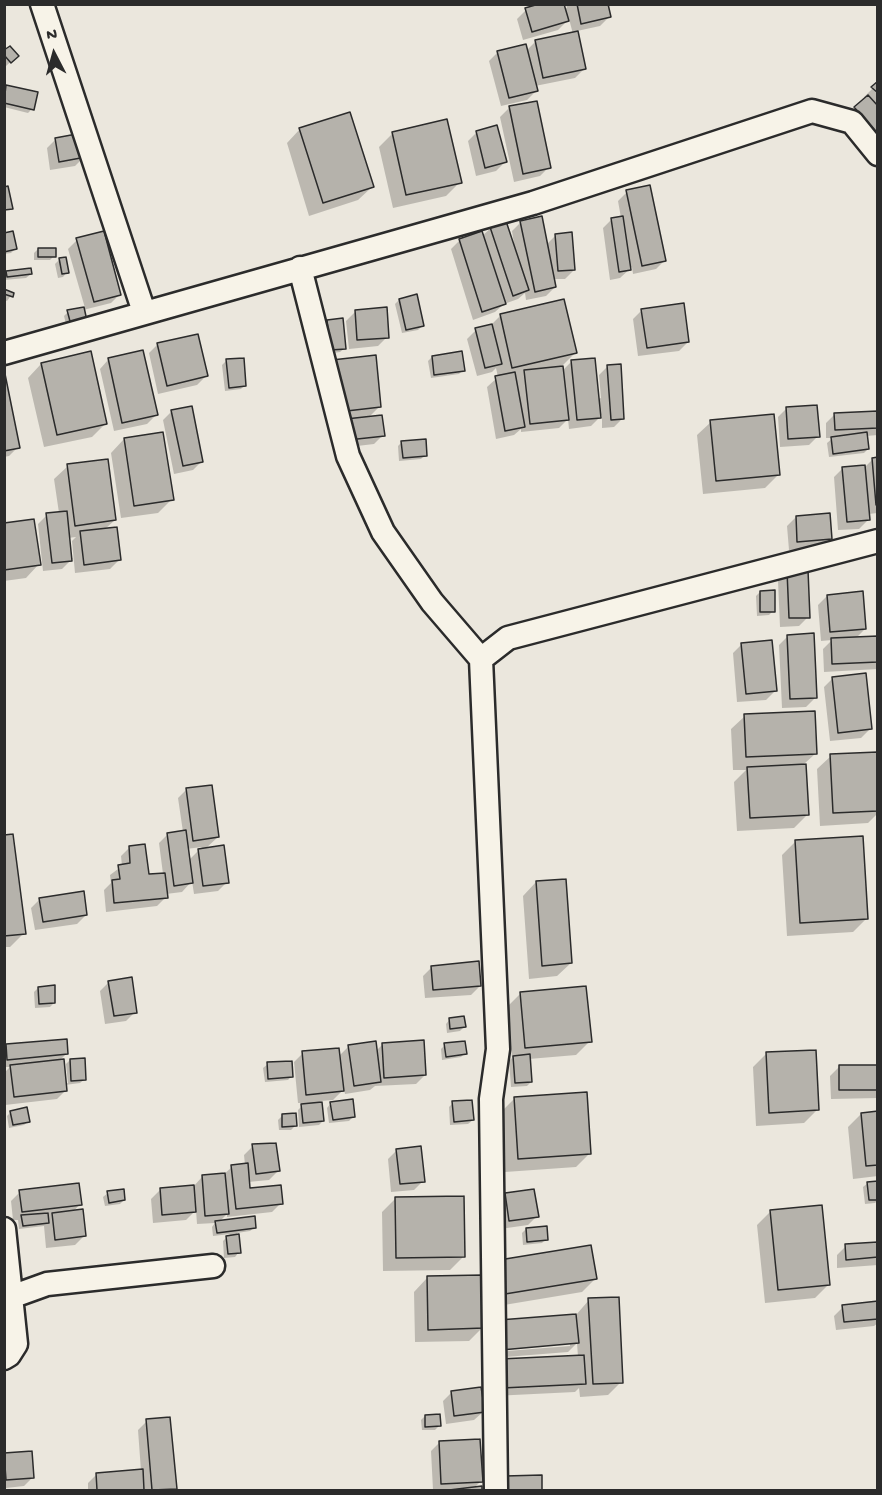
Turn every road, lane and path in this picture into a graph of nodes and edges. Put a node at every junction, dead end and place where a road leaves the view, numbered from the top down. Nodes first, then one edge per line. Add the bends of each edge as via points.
1 (42, 4) edge
2 (878, 154) edge
3 (300, 268) junction
4 (144, 312) junction
5 (4, 353) edge
6 (878, 541) edge
7 (481, 659) junction
8 (4, 1229) edge
9 (213, 1266) dead end
10 (11, 1297) junction
11 (4, 1358) edge
12 (496, 1491) edge

1 - 4 street
2 - 3 street via 852,122 812,111 533,203
3 - 4 street
3 - 7 street via 348,456 383,532 432,602
4 - 5 street
6 - 7 street via 508,638
7 - 12 street via 498,1049 491,1099
8 - 10 street
9 - 10 street via 47,1284
10 - 11 street via 16,1344

